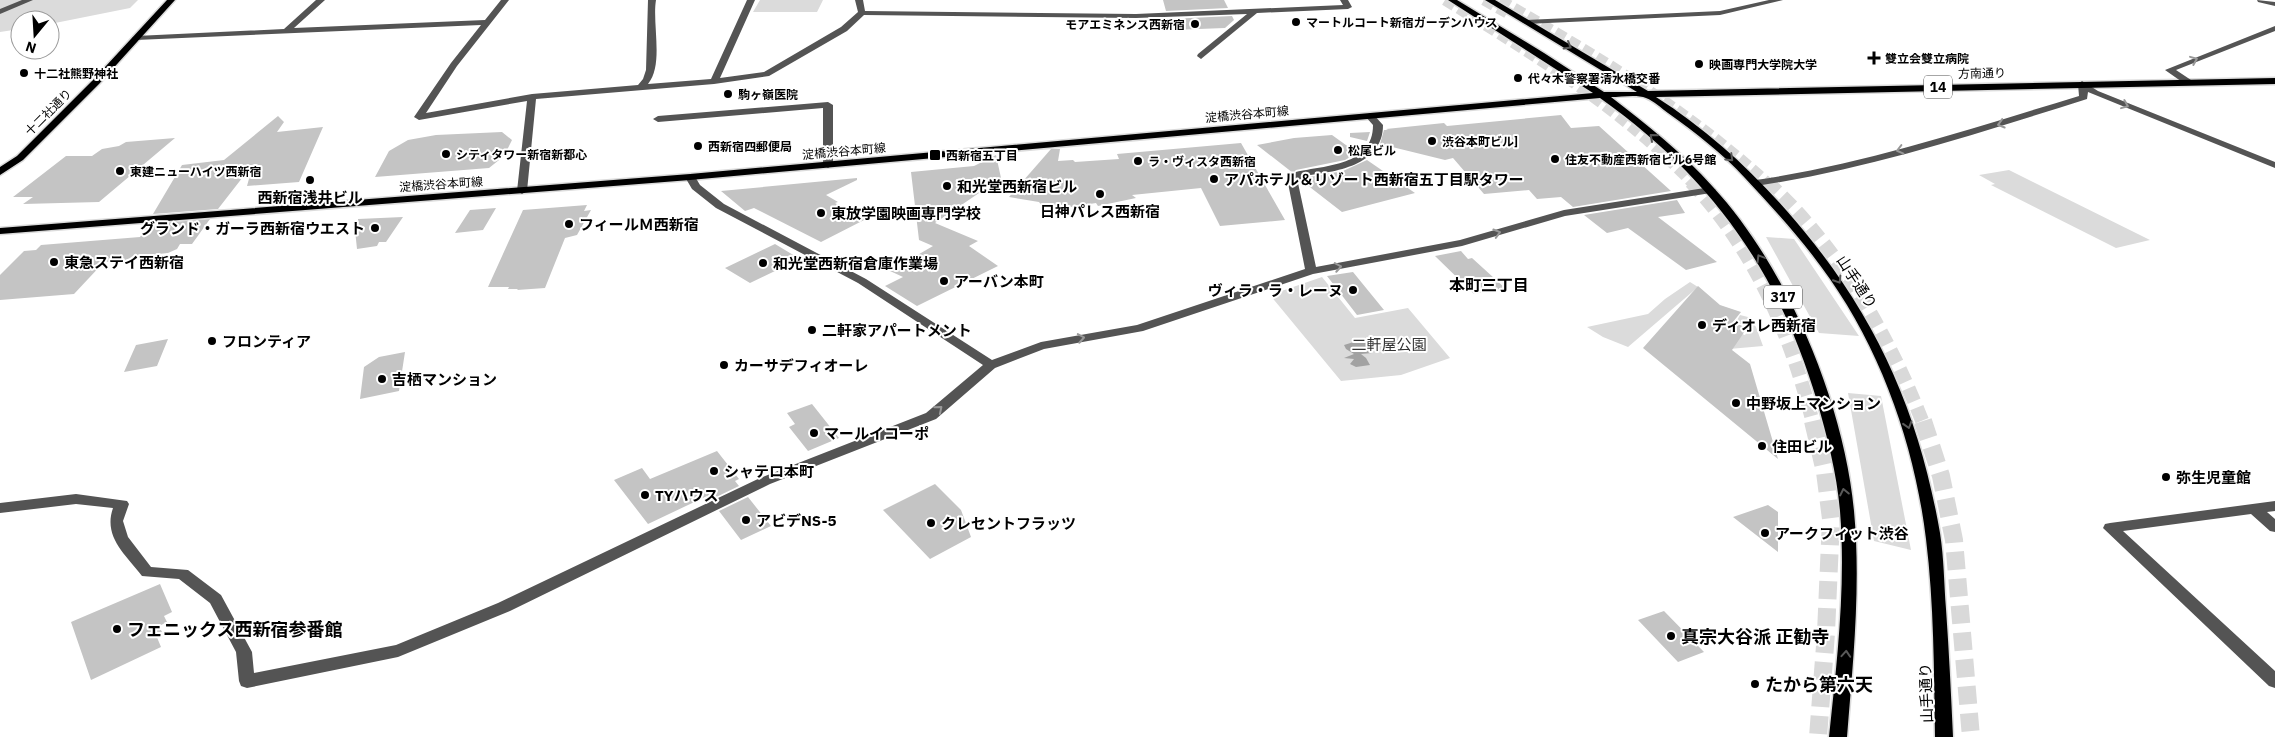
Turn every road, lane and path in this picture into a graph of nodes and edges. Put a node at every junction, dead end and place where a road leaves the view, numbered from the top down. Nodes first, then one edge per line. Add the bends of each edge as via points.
1 (28, 0) edge
2 (171, 0) edge
3 (321, 0) edge
4 (505, 0) edge
5 (652, 0) edge
6 (752, 0) edge
7 (859, 0) edge
8 (1344, 0) edge
9 (1452, 0) edge
10 (1488, 0) edge
11 (1780, 0) edge
12 (2262, 0) edge
13 (2275, 4) edge
14 (1256, 11) junction
15 (0, 12) edge
16 (862, 14) junction
17 (488, 22) junction
18 (1526, 22) junction
19 (2275, 28) edge
20 (284, 32) junction
21 (136, 38) junction
22 (1201, 56) dead end
23 (714, 81) junction
24 (2275, 81) edge
25 (2188, 82) junction
26 (2082, 84) junction
27 (641, 87) junction
28 (1645, 93) junction
29 (1600, 95) junction
30 (532, 97) junction
31 (1370, 116) junction
32 (658, 119) dead end
33 (828, 165) junction
34 (2275, 165) edge
35 (0, 172) edge
36 (690, 177) junction
37 (1756, 183) junction
38 (1711, 190) junction
39 (522, 191) junction
40 (0, 230) edge
41 (1311, 271) junction
42 (991, 365) junction
43 (2275, 506) edge
44 (0, 508) edge
45 (2254, 509) junction
46 (2275, 526) edge
47 (2275, 681) edge
48 (1838, 737) edge
49 (1944, 737) edge

1 - 15 street
2 - 21 main road, 十二社通り
3 - 20 street
4 - 17 street
5 - 27 street via 649,9 652,64 646,84
6 - 23 street
7 - 16 street
8 - 14 street via 1348,7
9 - 29 main road, 317
10 - 18 main road, 山手通り
11 - 18 street via 1720,13
12 - 13 street
14 - 16 street via 1136,16
14 - 22 street
16 - 23 street via 844,29 766,74
17 - 20 street
17 - 30 street via 419,117
18 -> 28 main road, 山手通り
25 -> 19 street via 2170,70
20 - 21 street
21 - 35 main road, 十二社通り via 20,158
23 - 27 street
24 - 25 main road, 方南通り / 14
25 - 26 main road, 方南通り / 14
26 - 28 main road, 方南通り / 14
26 -> 34 street via 2095,93
26 -> 37 street via 2084,97 2011,120 1796,177
27 - 30 street
28 - 29 main road, 方南通り / 14
28 -> 37 main road, 山手通り via 1716,144
29 - 31 main road, 淀橋渋谷本町線
38 -> 29 main road, 317 via 1634,120
30 - 39 street
31 - 33 main road, 淀橋渋谷本町線
31 - 41 street via 1378,125 1376,144 1341,167 1300,174 1294,183
32 - 33 street via 828,105
33 - 36 main road, 淀橋渋谷本町線
36 - 39 main road, 淀橋渋谷本町線
36 - 42 street via 696,187 720,206 862,281
37 -> 49 main road, 山手通り via 1795,224 1832,271 1868,328 1897,391 1920,464 1933,534
41 -> 38 street via 1462,243 1564,213
48 -> 38 main road, 317 via 1850,584 1846,503 1824,400 1806,348 1781,294 1748,237
39 - 40 main road, 淀橋渋谷本町線
42 -> 41 street via 1041,346 1139,328
44 -> 42 street via 76,499 122,504 116,521 121,540 147,572 183,574 216,599 244,652 247,681 398,650 504,607 765,481 931,416
43 - 45 street
45 - 46 street
45 - 47 street via 2110,528

